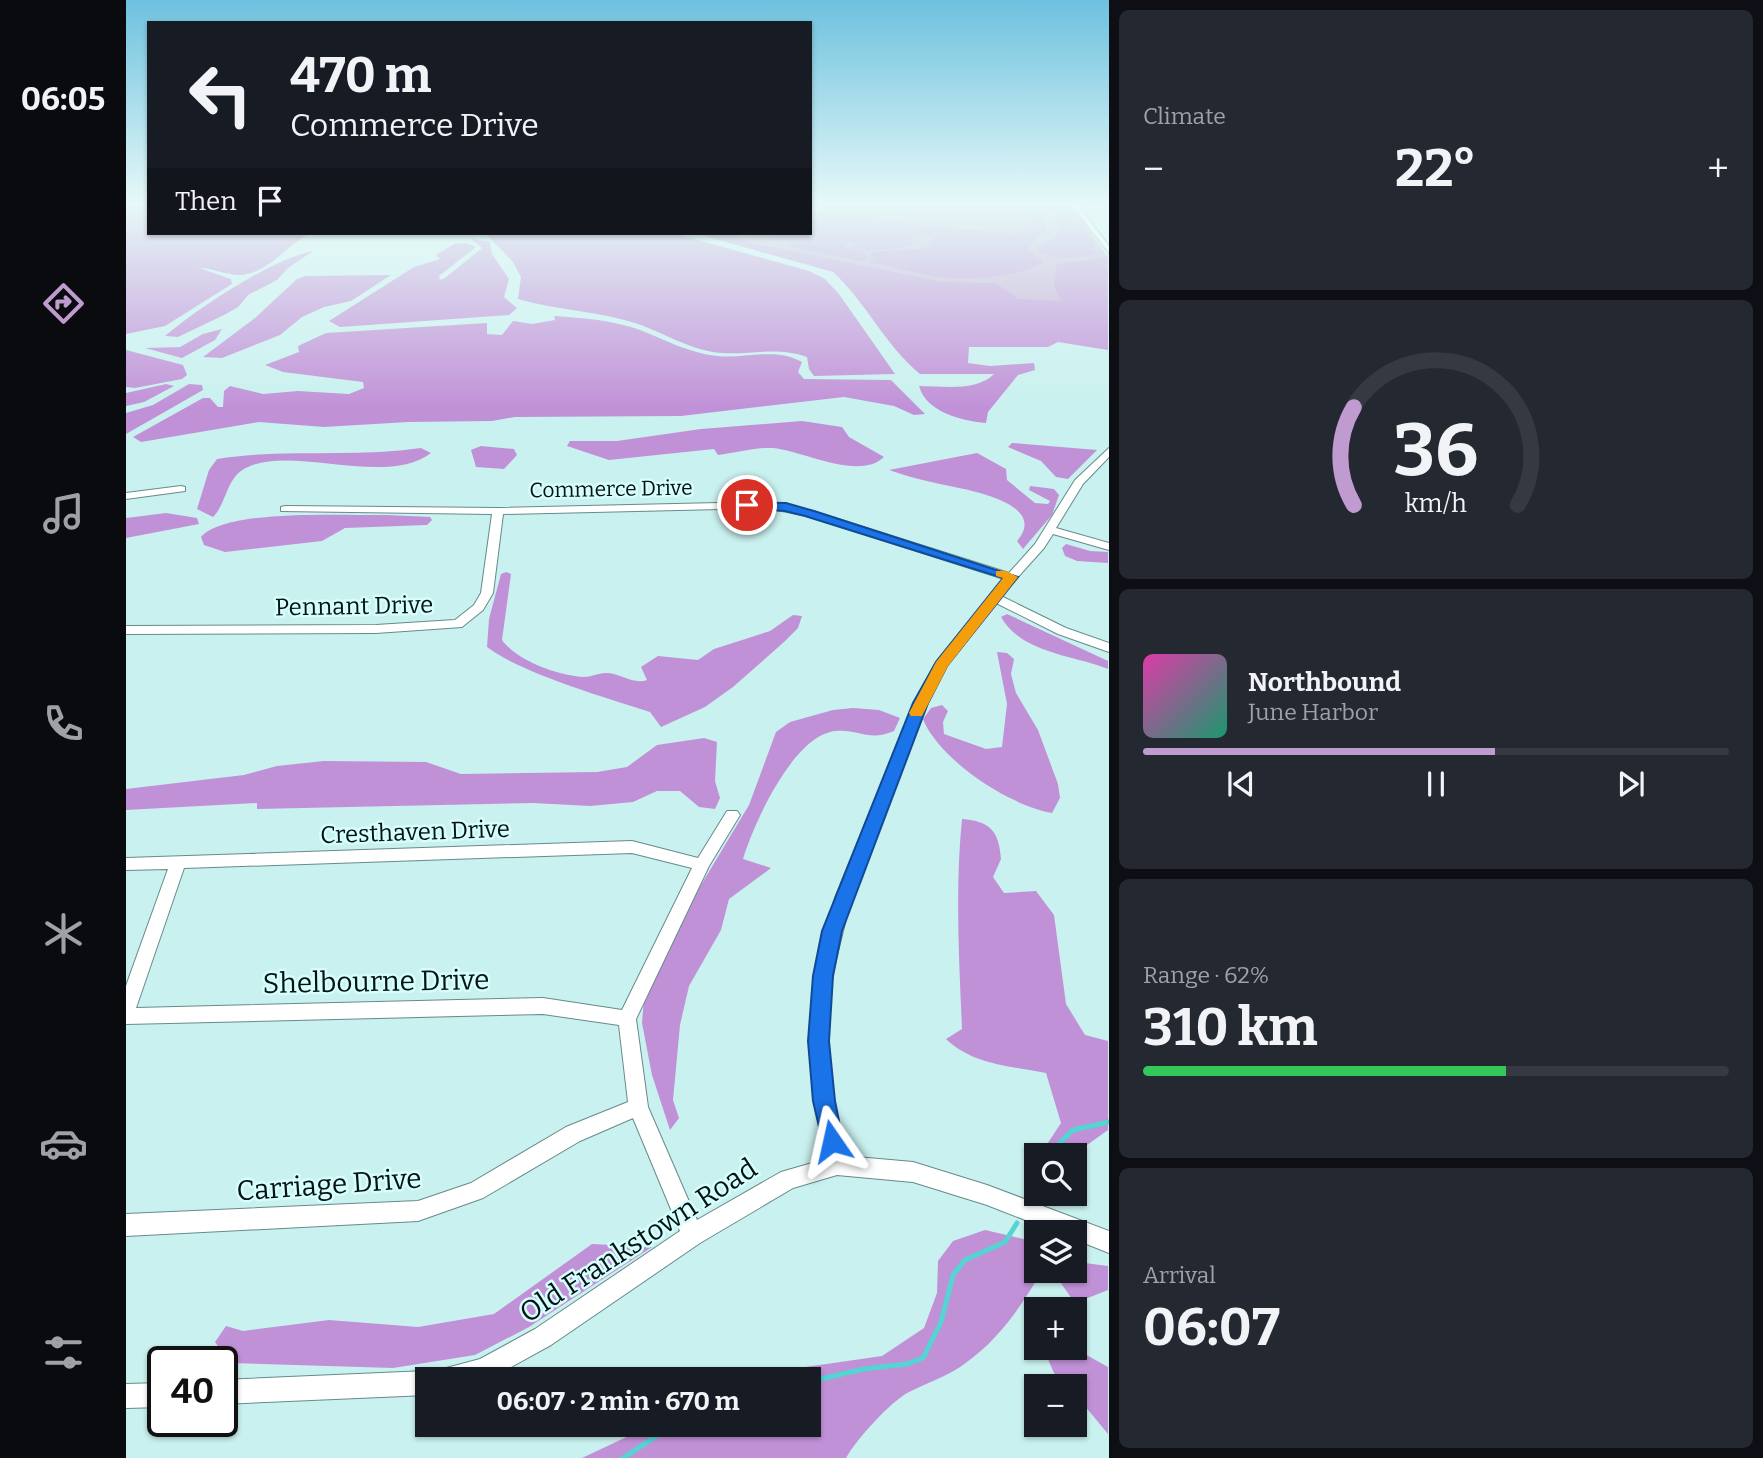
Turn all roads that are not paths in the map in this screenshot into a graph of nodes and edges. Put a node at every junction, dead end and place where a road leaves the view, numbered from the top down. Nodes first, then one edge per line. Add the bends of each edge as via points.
1 (1108, 451) edge
2 (181, 489) dead end
3 (126, 496) edge
4 (285, 509) dead end
5 (498, 511) junction
6 (1050, 530) junction
7 (1108, 547) edge
8 (1012, 577) junction
9 (994, 597) junction
10 (126, 630) edge
11 (1108, 648) edge
12 (732, 815) dead end
13 (178, 863) junction
14 (126, 864) edge
15 (702, 865) junction
16 (126, 1014) edge
17 (627, 1019) junction
18 (638, 1107) junction
19 (837, 1165) junction
20 (126, 1225) edge
21 (692, 1235) junction
22 (1108, 1242) edge
23 (488, 1367) edge
24 (415, 1383) edge
25 (238, 1391) edge
26 (147, 1395) edge
27 (126, 1396) edge

1 - 6 street via 1079,482
2 - 3 street
4 - 5 street, Commerce Drive
5 - 8 street, Commerce Drive via 786,507
5 - 10 street, Pennant Drive via 487,593 479,607 458,624 376,629
6 - 7 street
6 - 8 street
8 - 9 street
9 - 11 street
9 - 19 street via 941,665 920,703 832,931 818,1041
12 - 15 street
13 - 14 street, Cresthaven Drive
13 - 15 street, Cresthaven Drive via 632,847
13 - 16 street
15 - 17 street
16 - 17 street, Shelbourne Drive via 543,1006
17 - 18 street
18 - 20 street, Carriage Drive via 573,1134 476,1191 418,1211
18 - 21 street
19 - 21 street, Old Frankstown Road via 788,1179
19 - 22 street, Old Frankstown Road via 912,1172 987,1195
21 - 23 street, Old Frankstown Road via 543,1337
24 - 25 street
26 - 27 street

